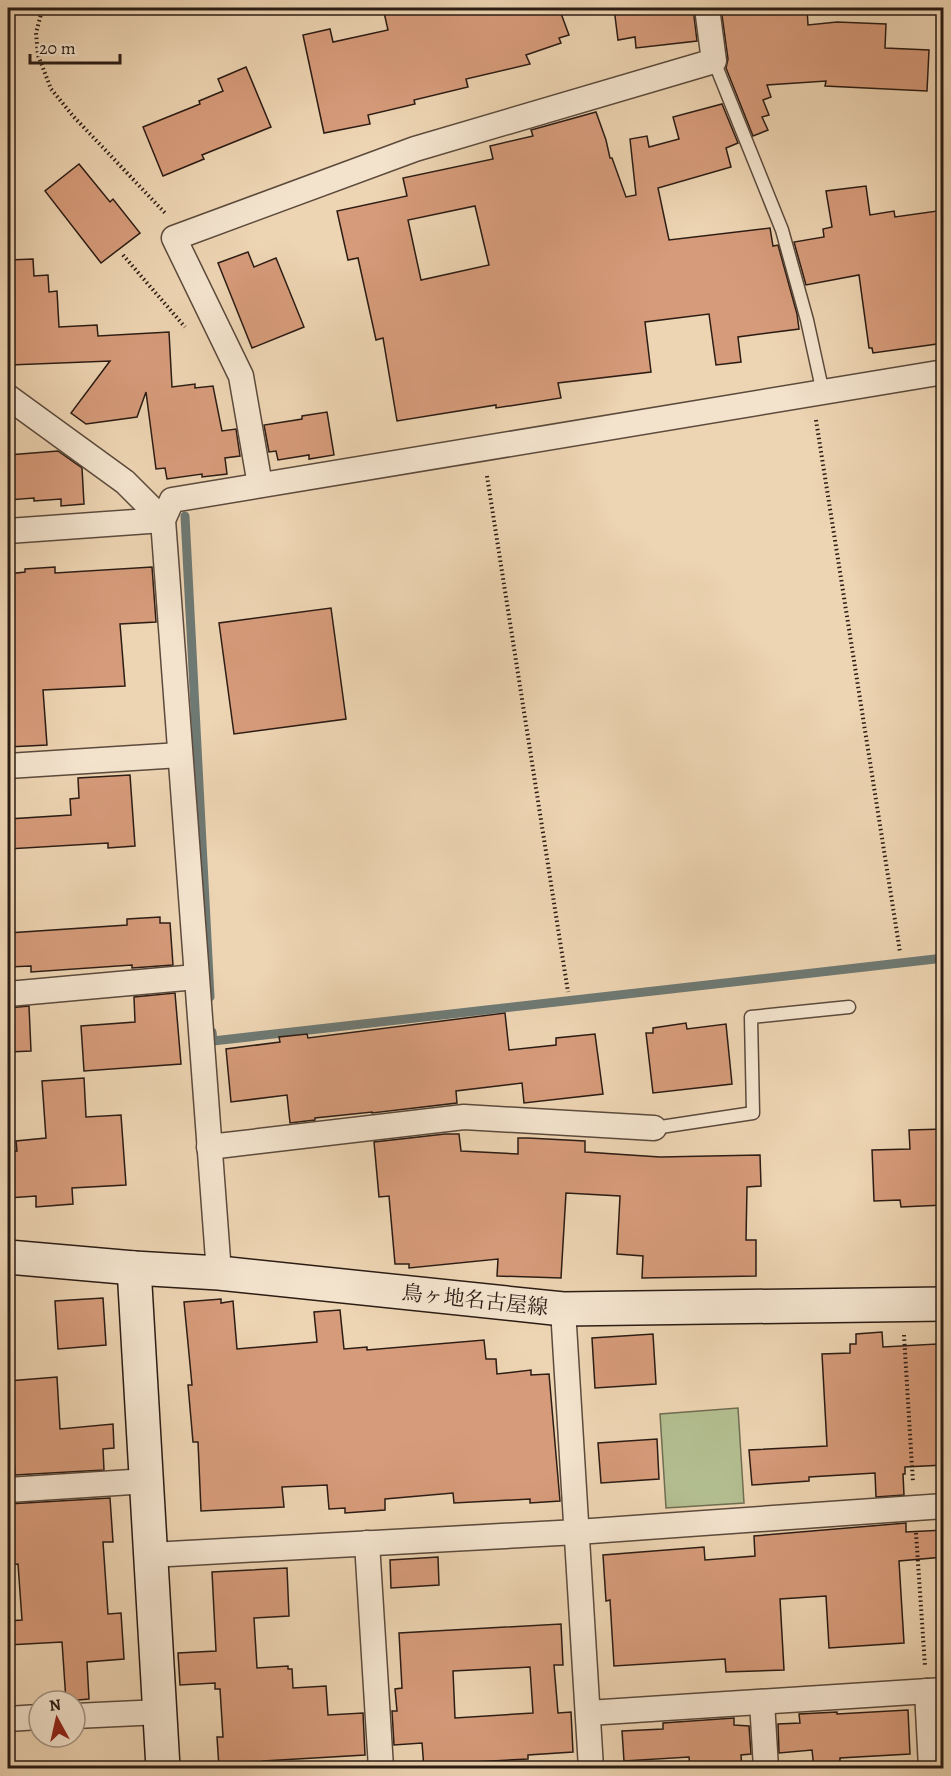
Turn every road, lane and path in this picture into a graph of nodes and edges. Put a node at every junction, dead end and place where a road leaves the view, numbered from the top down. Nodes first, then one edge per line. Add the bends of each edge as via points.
1 (45, 8) edge
2 (707, 8) edge
3 (714, 62) junction
4 (184, 232) junction
5 (123, 255) dead end
6 (189, 333) dead end
7 (944, 372) edge
8 (817, 394) junction
9 (8, 397) edge
10 (483, 448) junction
11 (260, 484) junction
12 (163, 520) junction
13 (8, 531) edge
14 (180, 755) junction
15 (8, 766) edge
16 (900, 952) dead end
17 (196, 976) junction
18 (568, 992) dead end
19 (8, 994) edge
20 (849, 1007) dead end
21 (654, 1128) joint
22 (209, 1147) junction
23 (8, 1257) edge
24 (134, 1268) junction
25 (219, 1273) junction
26 (944, 1304) edge
27 (563, 1309) junction
28 (147, 1481) junction
29 (8, 1490) edge
30 (944, 1506) edge
31 (577, 1532) junction
32 (367, 1543) junction
33 (151, 1555) junction
34 (935, 1690) edge
35 (762, 1701) junction
36 (160, 1712) junction
37 (588, 1713) junction
38 (87, 1715) edge
39 (27, 1718) edge
40 (8, 1719) edge
41 (163, 1768) edge
42 (381, 1768) edge
43 (591, 1768) edge
44 (766, 1768) edge
45 (931, 1768) edge

1 - 4 path via 36,33 38,55 51,89
2 - 3 street
3 - 4 street via 415,149
3 - 8 lane via 782,230 807,320
4 - 11 street via 174,237 241,376
5 - 6 path
7 - 8 street
8 - 10 street
8 - 16 path
9 - 12 street via 125,482
10 - 11 street
10 - 18 path
11 - 12 street via 172,500
12 - 13 street
12 - 14 street
14 - 15 street
14 - 17 street
17 - 19 street
17 - 22 street
20 - 21 lane via 752,1017 753,1113
21 - 22 street via 464,1118
22 - 25 street
23 - 24 main road, 鳥ヶ地名古屋線
24 - 25 main road, 鳥ヶ地名古屋線
24 - 28 main road
25 - 27 main road, 鳥ヶ地名古屋線
26 - 27 main road, 鳥ヶ地名古屋線
27 - 31 street
28 - 29 street
28 - 33 main road
30 - 31 street
31 - 32 street
31 - 37 street
32 - 33 street
32 - 42 street
33 - 36 main road
34 - 35 street
34 - 45 street
35 - 37 street
35 - 44 street
36 - 38 street
36 - 41 main road
37 - 43 street
39 - 40 street

